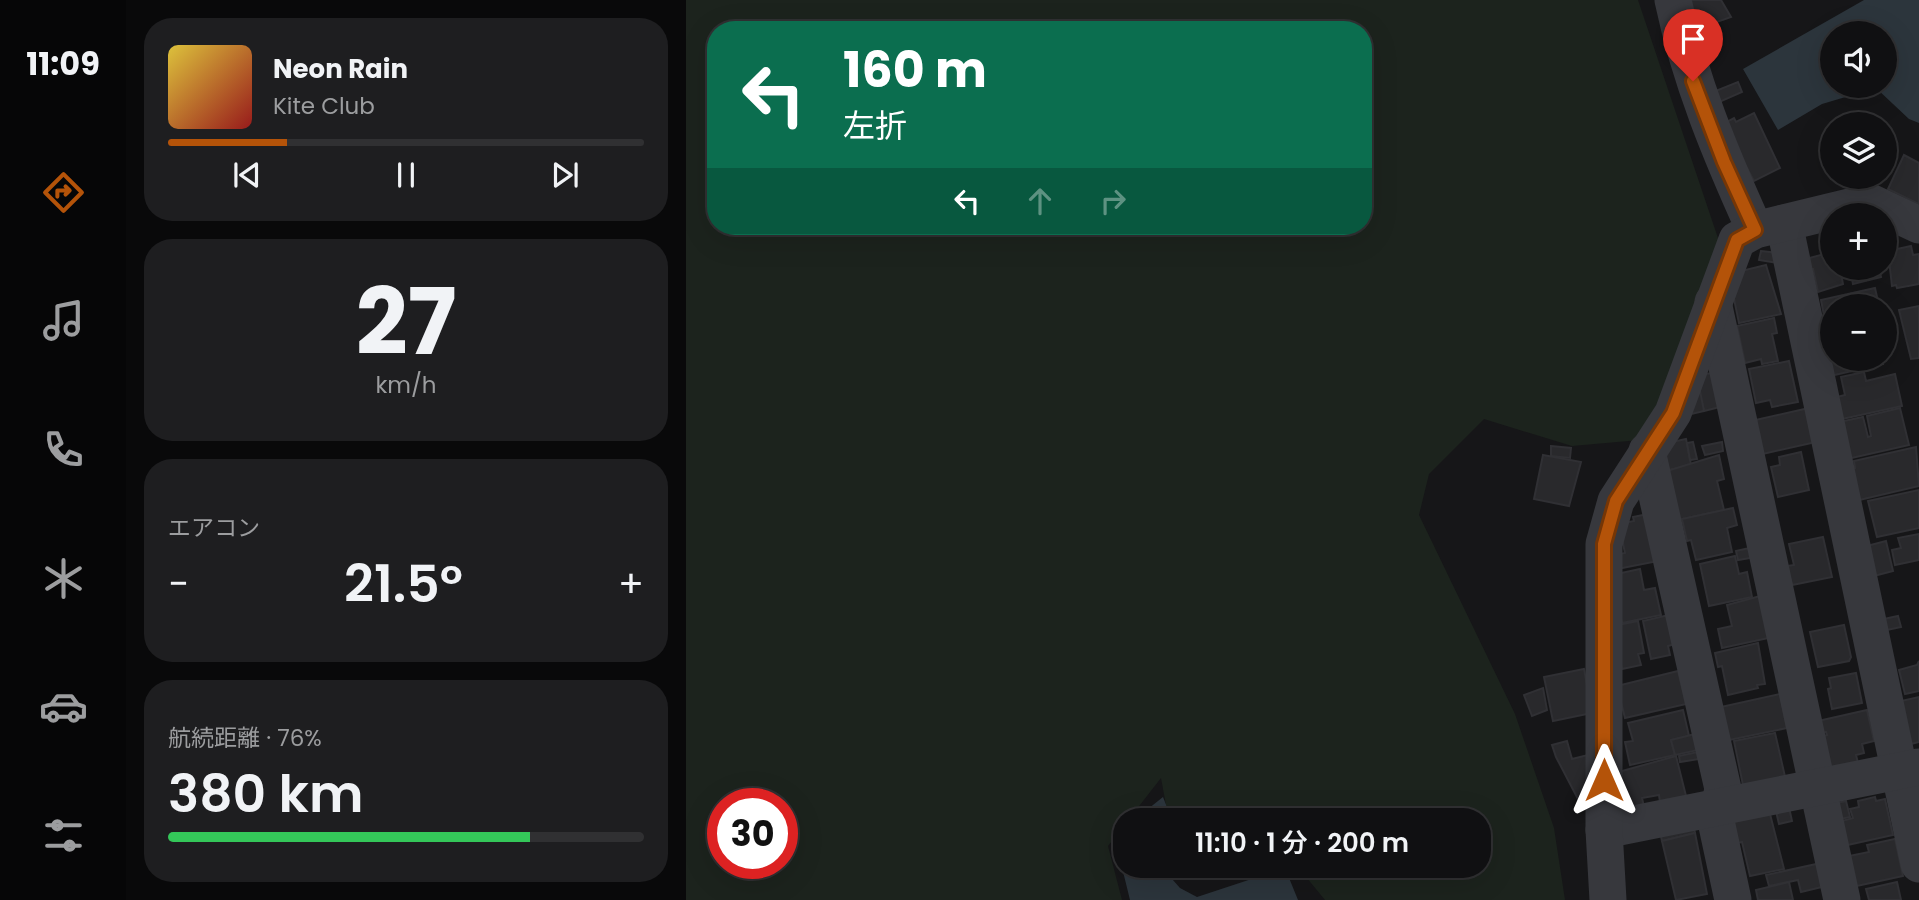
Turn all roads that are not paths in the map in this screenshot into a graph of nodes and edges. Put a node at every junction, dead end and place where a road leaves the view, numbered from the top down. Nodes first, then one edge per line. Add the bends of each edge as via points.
1 (1673, 0) edge
2 (1919, 225) edge
3 (1770, 227) junction
4 (1712, 302) junction
5 (1647, 452) junction
6 (1909, 770) edge
7 (1818, 788) junction
8 (1719, 808) junction
9 (1604, 830) junction
10 (1919, 864) edge
11 (1608, 900) edge
12 (1733, 900) edge
13 (1842, 900) edge

1 - 3 street via 1693,81 1724,162
2 - 3 street via 1870,202
3 - 4 street via 1737,240
3 - 6 street
4 - 5 street via 1673,413
4 - 7 street
5 - 8 street via 1723,789
5 - 9 street via 1616,501 1604,544
6 - 7 street
6 - 10 street
7 - 8 street
7 - 13 street
8 - 9 street
8 - 12 street via 1716,821
9 - 11 street

